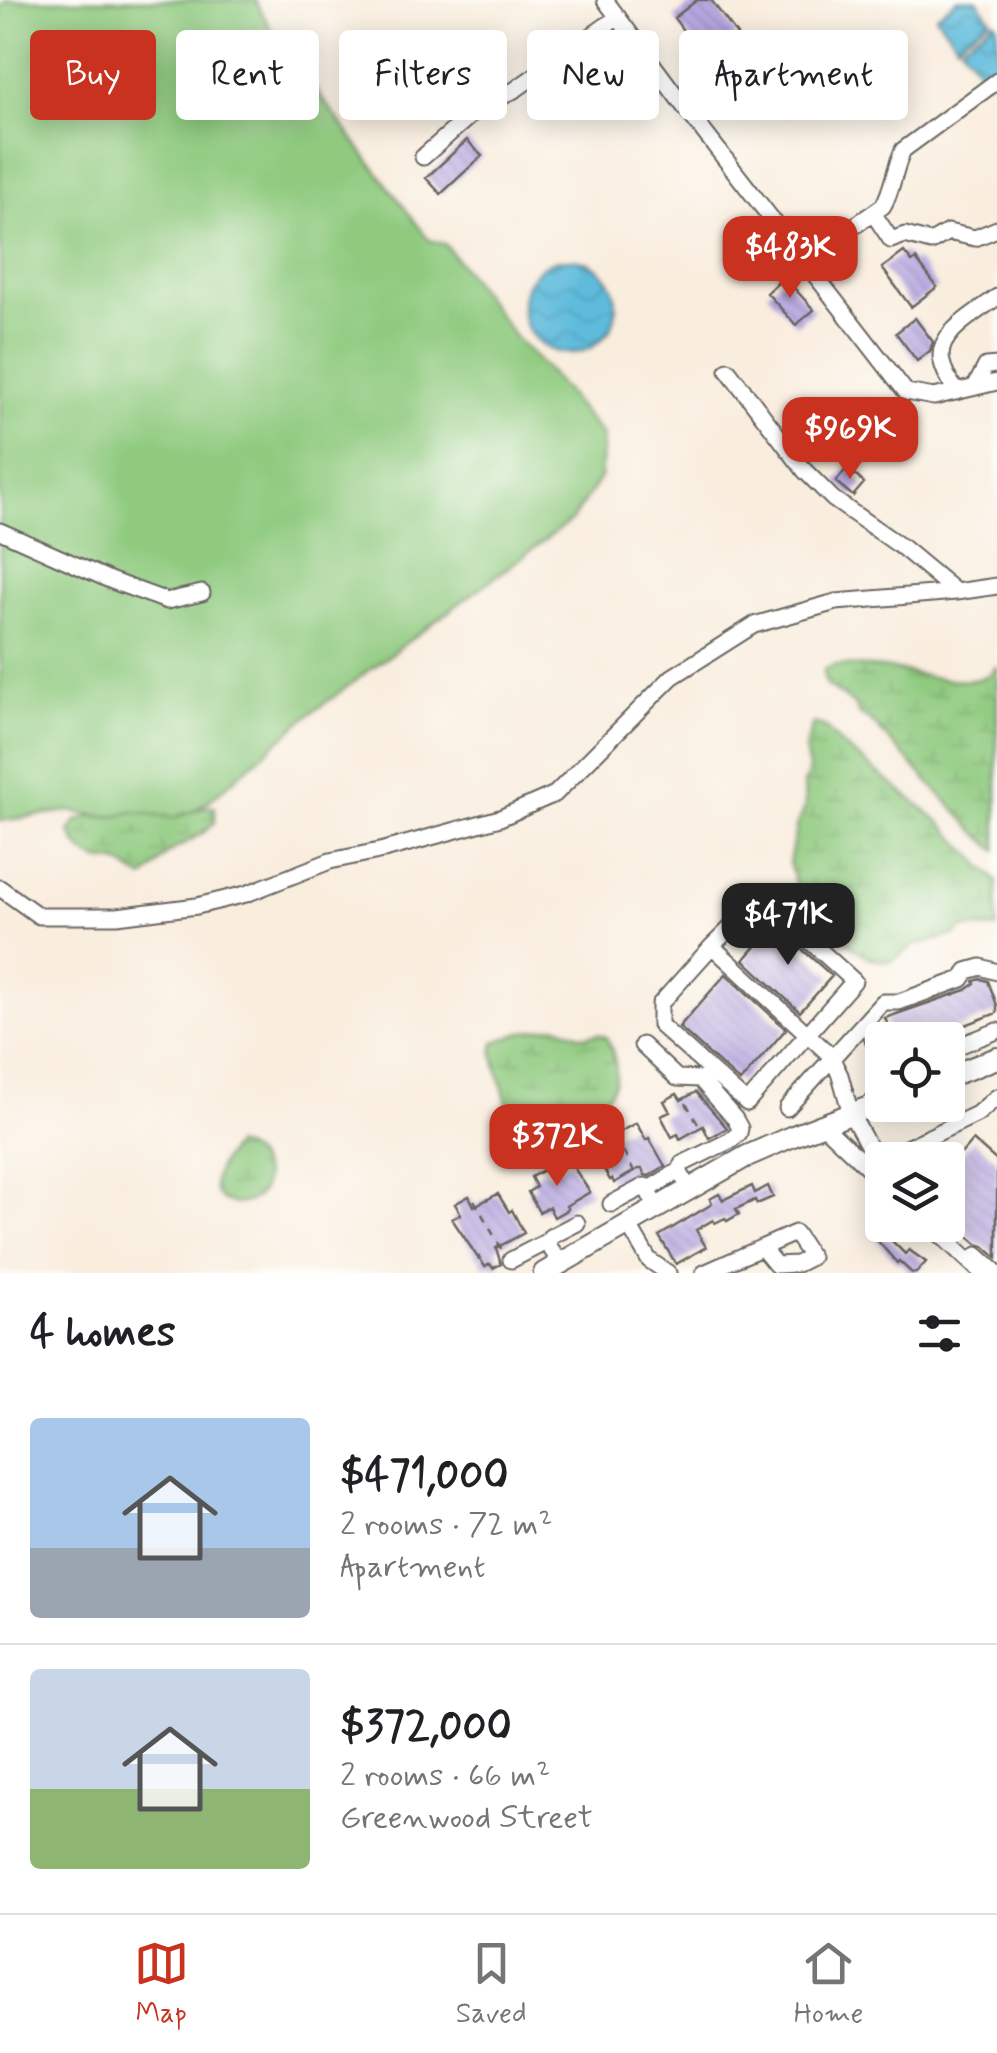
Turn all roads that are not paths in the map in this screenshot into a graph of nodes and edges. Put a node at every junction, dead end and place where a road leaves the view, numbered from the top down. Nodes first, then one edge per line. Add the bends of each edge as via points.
1 (605, 0) edge
2 (618, 18) junction
3 (997, 81) edge
4 (423, 157) dead end
5 (873, 213) junction
6 (997, 230) edge
7 (804, 261) junction
8 (997, 297) edge
9 (997, 365) edge
10 (728, 370) dead end
11 (997, 382) edge
12 (975, 387) junction
13 (956, 392) junction
14 (0, 531) edge
15 (997, 586) edge
16 (956, 592) junction
17 (202, 593) dead end
18 (0, 888) edge
19 (712, 946) junction
20 (997, 972) edge
21 (866, 1021) joint
22 (997, 1031) edge
23 (807, 1034) junction
24 (965, 1043) edge
25 (642, 1045) dead end
26 (997, 1058) edge
27 (833, 1060) junction
28 (965, 1070) edge
29 (997, 1098) edge
30 (788, 1108) dead end
31 (865, 1109) edge
32 (851, 1114) junction
33 (823, 1125) junction
34 (867, 1142) edge
35 (923, 1142) edge
36 (865, 1165) edge
37 (684, 1180) junction
38 (652, 1199) junction
39 (611, 1204) dead end
40 (578, 1222) dead end
41 (628, 1224) junction
42 (948, 1242) edge
43 (963, 1242) edge
44 (548, 1244) junction
45 (762, 1248) dead end
46 (506, 1254) road end
47 (552, 1268) edge
48 (668, 1273) edge
49 (704, 1273) edge
50 (982, 1273) edge
51 (997, 1273) edge

1 - 2 street
2 - 4 street via 474,113
2 - 7 street
3 - 5 street via 903,150 890,196
5 - 6 street via 891,240 905,235 931,242 948,232 975,238
5 - 7 street
7 - 13 street via 906,392
8 - 13 street via 942,346 940,358
9 - 12 street via 986,366
10 - 16 street via 805,472
11 - 12 street
12 - 13 street
14 - 17 street via 167,602
15 - 16 street
16 - 18 street via 836,602 754,625 672,677 555,794 500,818 330,861 198,906 40,916
19 - 23 street
19 - 23 street via 760,900 854,981
19 - 23 street via 660,1004 660,1025 747,1103
20 - 21 street via 981,966 962,979 883,1002
21 - 27 street
22 - 24 street
23 - 27 street
25 - 37 street via 677,1078 700,1079 740,1128 736,1137 682,1164
26 - 28 main road
27 - 30 street
27 - 32 street
29 - 35 street
31 - 32 main road
32 - 33 main road
32 - 34 street
33 - 36 street
33 - 37 main road
37 - 38 main road
38 - 39 street via 645,1186
38 - 41 main road
40 - 44 street
41 - 47 main road
41 - 48 street via 649,1260
42 - 50 street
43 - 51 street
44 - 46 street
44 - 47 street
45 - 49 street

